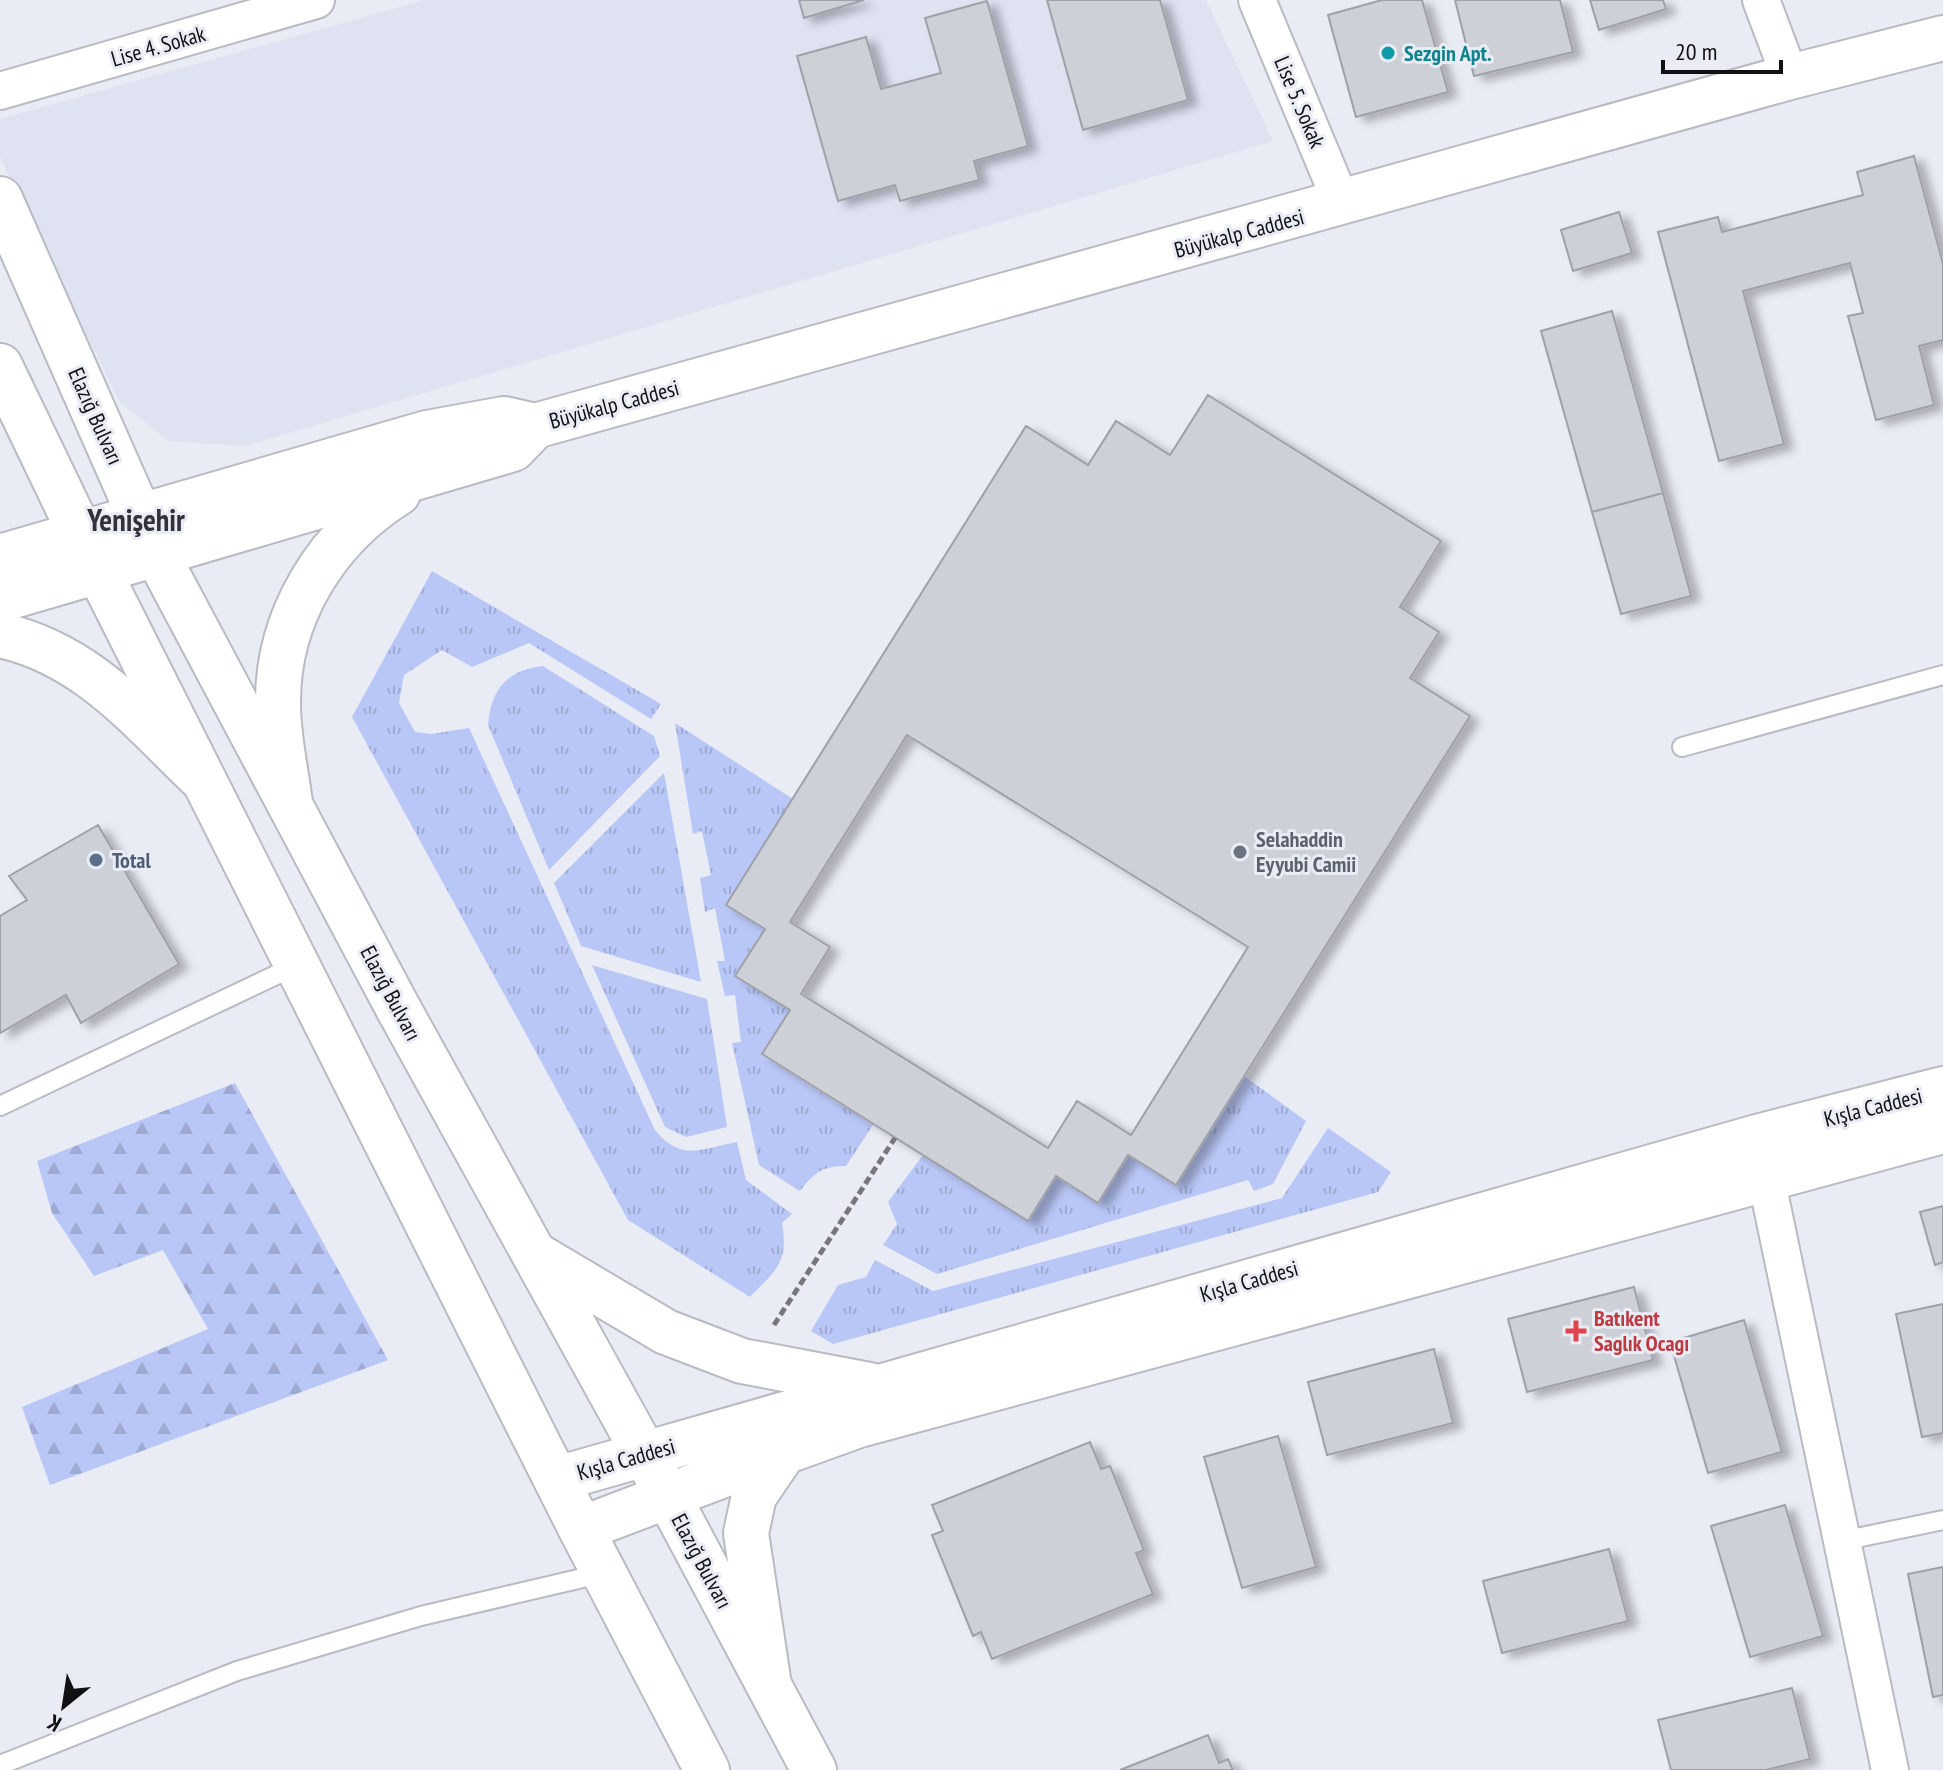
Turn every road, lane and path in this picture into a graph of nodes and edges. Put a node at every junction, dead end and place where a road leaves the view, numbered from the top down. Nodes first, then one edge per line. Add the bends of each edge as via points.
1 (316, 0) edge
2 (1257, 0) edge
3 (1761, 0) edge
4 (1943, 38) edge
5 (1790, 77) junction
6 (0, 91) edge
7 (0, 199) edge
8 (1342, 204) junction
9 (0, 366) edge
10 (535, 426) junction
11 (425, 477) junction
12 (149, 535) junction
13 (88, 551) junction
14 (0, 557) edge
15 (0, 600) edge
16 (0, 635) edge
17 (1943, 675) edge
18 (1682, 747) dead end
19 (204, 780) junction
20 (290, 803) junction
21 (297, 965) junction
22 (1943, 1089) edge
23 (0, 1106) edge
24 (1943, 1131) edge
25 (895, 1138) dead end
26 (1761, 1158) junction
27 (536, 1255) junction
28 (769, 1333) dead end
29 (880, 1387) junction
30 (784, 1452) junction
31 (644, 1453) junction
32 (557, 1479) junction
33 (669, 1498) junction
34 (1943, 1520) edge
35 (581, 1529) junction
36 (1842, 1541) junction
37 (604, 1573) junction
38 (769, 1686) junction
39 (0, 1765) edge
40 (707, 1770) edge
41 (814, 1770) edge
42 (1890, 1770) edge

1 - 6 street, Lise 4. Sokak
2 - 8 street, Lise 5. Sokak
3 - 5 street
4 - 5 street, Büyükalp Caddesi
5 - 8 street, Büyükalp Caddesi
7 - 12 street, Elazığ Bulvarı
8 - 10 street, Büyükalp Caddesi
9 - 13 street
10 - 11 street, Büyükalp Caddesi via 513,449
10 - 12 street, Büyükalp Caddesi via 504,419 427,433
11 - 12 street, Büyükalp Caddesi
11 - 20 street via 374,508 334,545 296,607 278,703
12 - 13 street, Büyükalp Caddesi
12 - 20 street, Elazığ Bulvarı
13 - 14 street
13 - 15 street
13 - 19 street
16 - 19 street via 77,664
17 - 18 lane
19 - 21 street
20 - 27 street, Elazığ Bulvarı
21 - 23 lane
21 - 32 street
22 - 26 street, Kışla Caddesi
24 - 26 street
25 - 28 path
26 - 29 street, Kışla Caddesi
26 - 30 street via 859,1425
26 - 36 street
27 - 29 street via 666,1332 729,1356
27 - 31 street, Elazığ Bulvarı
29 - 31 street, Kışla Caddesi
30 - 33 street
30 - 38 street via 754,1496 746,1533
31 - 32 street, Kışla Caddesi
31 - 33 street, Elazığ Bulvarı
32 - 35 street
33 - 35 street
33 - 38 street, Elazığ Bulvarı
34 - 36 lane
35 - 37 street
36 - 42 street
37 - 39 lane via 421,1616 237,1671
37 - 40 street
38 - 41 street, Elazığ Bulvarı

